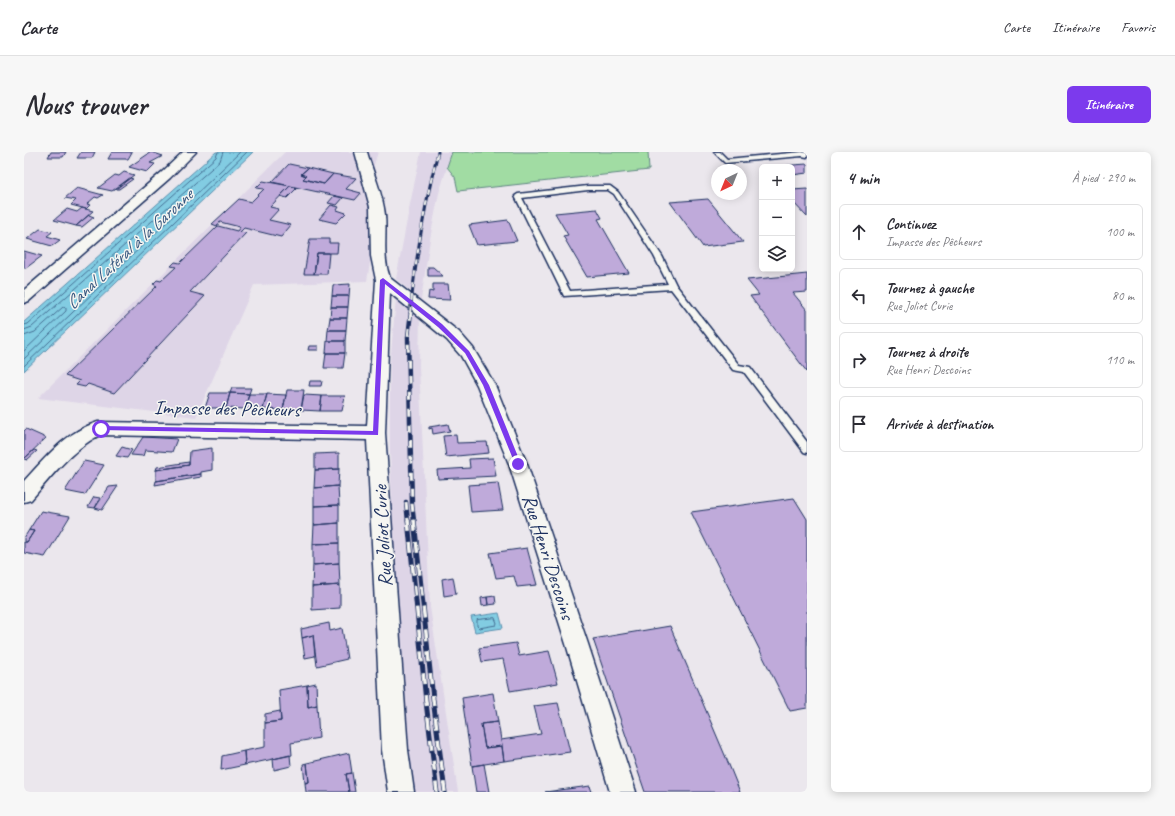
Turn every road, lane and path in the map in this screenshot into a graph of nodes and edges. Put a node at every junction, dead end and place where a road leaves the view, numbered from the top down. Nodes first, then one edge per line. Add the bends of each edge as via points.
1 (190, 152) edge
2 (717, 152) edge
3 (362, 153) edge
4 (803, 154) edge
5 (383, 280) junction
6 (673, 286) junction
7 (24, 298) edge
8 (376, 433) junction
9 (807, 449) edge
10 (24, 494) edge
11 (401, 792) edge
12 (623, 792) edge

1 - 7 street
2 - 4 lane via 725,161
3 - 5 street via 378,215 378,262
5 - 8 street, Rue Joliot Curie
5 - 12 street, Rue Henri Descoins via 452,336 467,352 486,385 518,464
6 - 6 lane via 658,256 616,193 610,188 518,196 566,294
6 - 9 lane via 736,368 746,369
8 - 10 street, Impasse des Pêcheurs via 110,428 95,430 64,451
8 - 11 street, Rue Joliot Curie via 395,750

